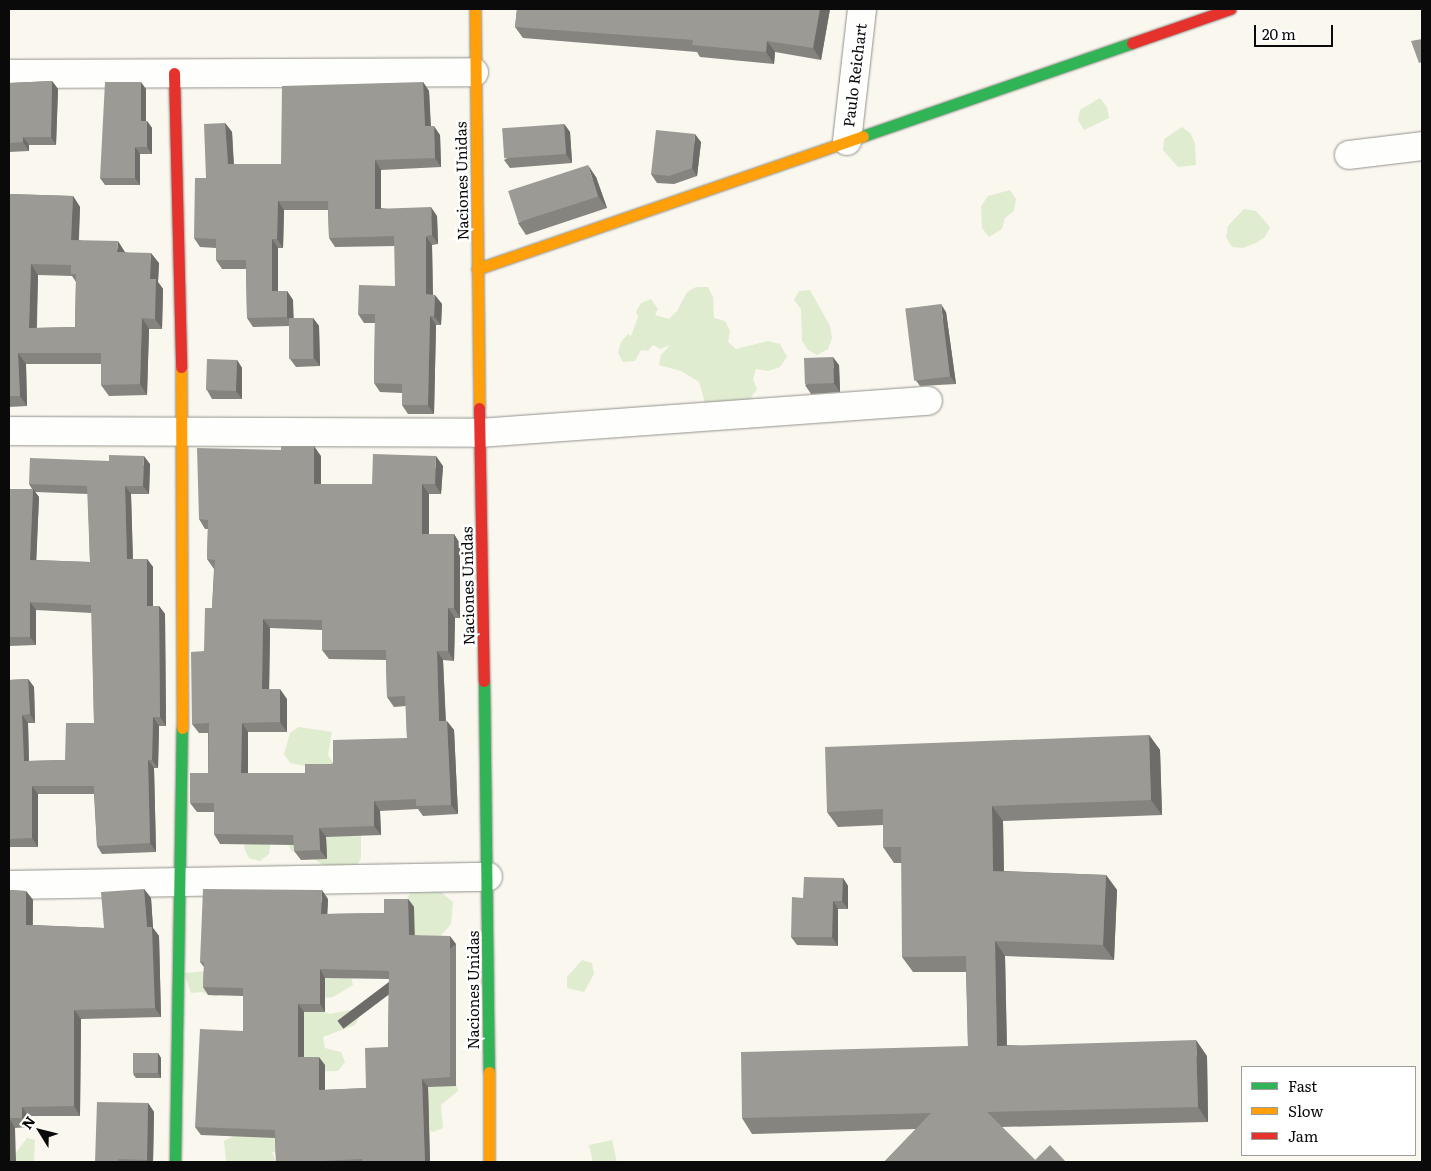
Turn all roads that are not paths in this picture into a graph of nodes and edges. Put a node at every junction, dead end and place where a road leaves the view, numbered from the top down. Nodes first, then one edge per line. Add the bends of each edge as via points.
1 (475, 9) edge
2 (862, 9) edge
3 (1230, 9) edge
4 (1202, 14) edge
5 (474, 72) junction
6 (9, 74) edge
7 (174, 74) junction
8 (846, 141) junction
9 (1422, 146) edge
10 (1349, 155) dead end
11 (477, 269) junction
12 (928, 401) dead end
13 (9, 431) edge
14 (183, 432) junction
15 (478, 433) junction
16 (488, 877) junction
17 (181, 884) junction
18 (9, 885) edge
19 (175, 1162) edge
20 (489, 1162) edge

1 - 5 street, Naciones Unidas
2 - 8 street, Paulo Reichart
3 - 4 street
4 - 8 street
5 - 7 street
5 - 11 street, Naciones Unidas
6 - 7 street
7 - 14 street
8 - 11 street
9 - 10 street
11 - 15 street, Naciones Unidas
12 - 15 street
13 - 14 street
14 - 15 street
14 - 17 street
15 - 16 street, Naciones Unidas
16 - 17 street
16 - 20 street, Naciones Unidas
17 - 18 street
17 - 19 street

